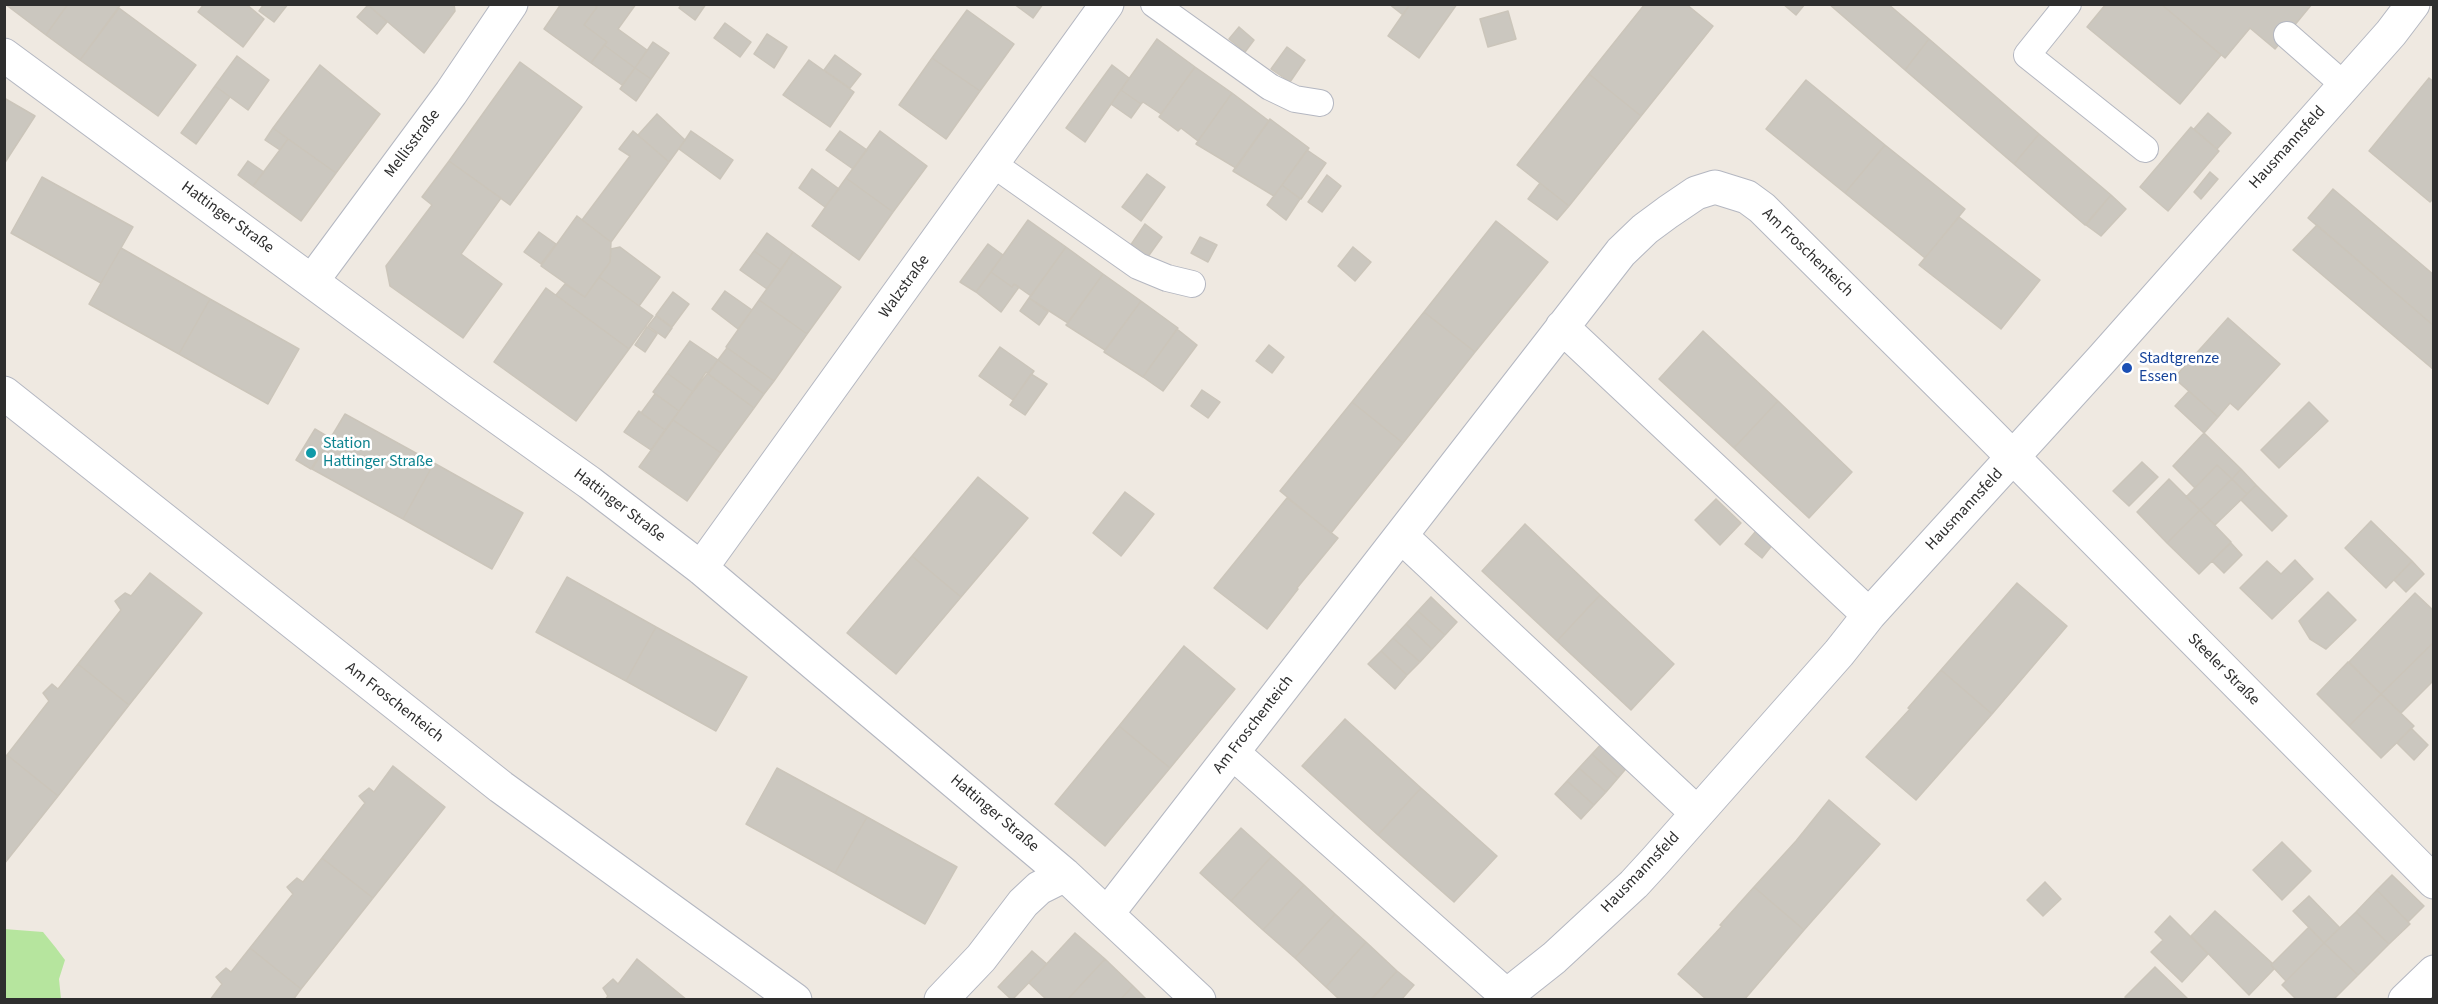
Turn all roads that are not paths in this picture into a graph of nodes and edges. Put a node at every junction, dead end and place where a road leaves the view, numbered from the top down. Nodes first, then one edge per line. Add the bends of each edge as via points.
1 (511, 4) edge
2 (1107, 4) edge
3 (1154, 4) edge
4 (2068, 4) edge
5 (2413, 4) edge
6 (2287, 35) dead end
7 (4, 55) edge
8 (2344, 85) junction
9 (1320, 102) dead end
10 (2145, 149) dead end
11 (993, 164) junction
12 (312, 280) junction
13 (1192, 284) dead end
14 (1562, 327) junction
15 (4, 393) edge
16 (2012, 458) junction
17 (1401, 536) junction
18 (701, 568) junction
19 (1869, 615) junction
20 (1233, 753) junction
21 (1697, 813) junction
22 (1065, 875) junction
23 (2433, 882) edge
24 (1107, 915) junction
25 (2433, 972) edge
26 (1504, 997) edge
27 (795, 999) edge
28 (941, 999) edge
29 (1199, 999) edge
30 (2405, 999) edge

1 - 12 street, Mellisstraße via 451,93
2 - 11 street, Walzstraße
3 - 9 lane via 1270,87 1295,99
4 - 10 lane via 2027,55
5 - 8 street, Hausmannsfeld
6 - 8 lane
7 - 12 street, Hattinger Straße
8 - 16 street, Hausmannsfeld
11 - 13 lane via 1138,266
11 - 18 street, Walzstraße
12 - 18 street, Hattinger Straße
14 - 16 street, Am Froschenteich via 1621,252 1645,229 1705,189 1730,191 1762,208
14 - 17 street, Am Froschenteich
14 - 19 street
15 - 27 street, Am Froschenteich via 501,787
16 - 19 street, Hausmannsfeld
16 - 23 street, Steeler Straße
17 - 20 street, Am Froschenteich
17 - 21 street
18 - 22 street, Hattinger Straße
19 - 21 street, Hausmannsfeld
20 - 24 street, Am Froschenteich
20 - 26 street
21 - 26 street, Hausmannsfeld via 1634,884 1554,958
22 - 24 street, Hattinger Straße
22 - 28 street via 1039,888 1023,903 981,958
24 - 29 street, Hattinger Straße
25 - 30 street

